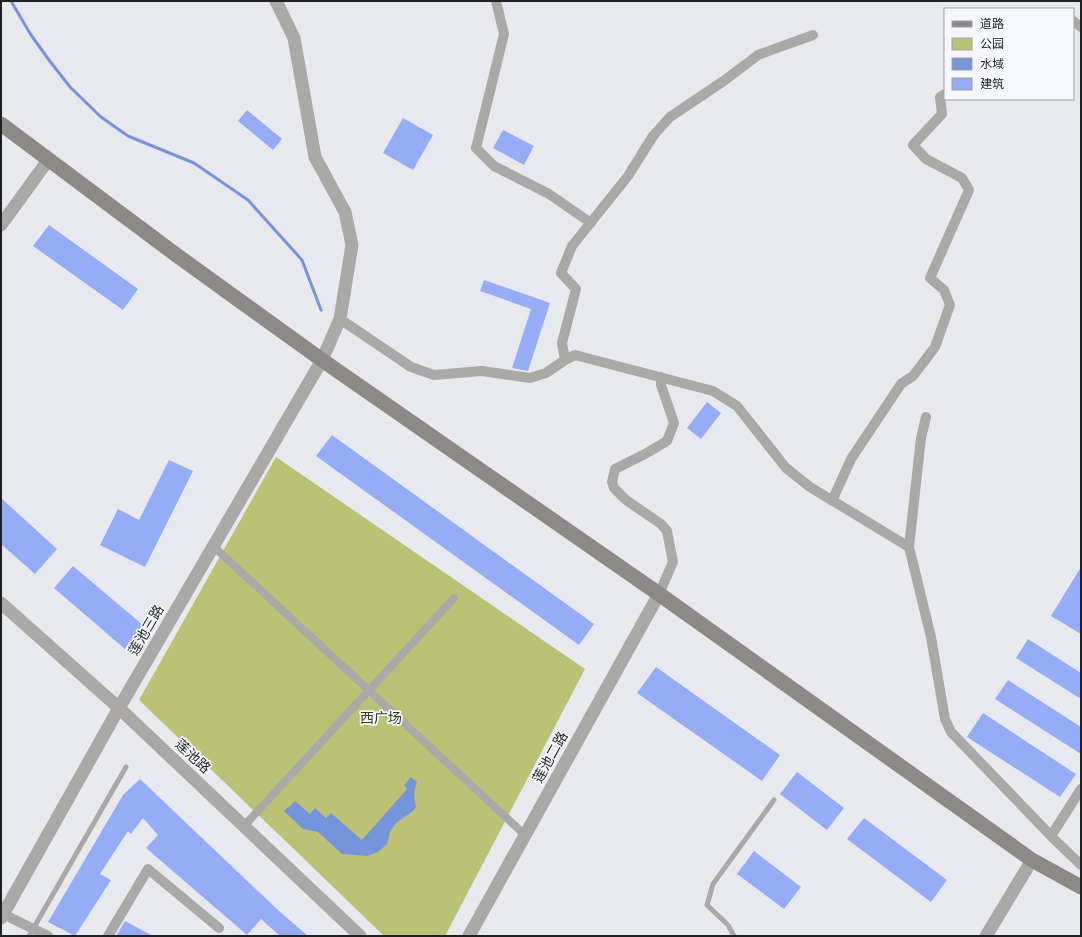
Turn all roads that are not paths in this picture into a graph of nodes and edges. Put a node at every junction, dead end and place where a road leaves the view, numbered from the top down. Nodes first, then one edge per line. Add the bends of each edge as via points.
1 (276, 1) edge
2 (496, 1) edge
3 (813, 34) dead end
4 (944, 95) edge
5 (1, 124) edge
6 (49, 159) junction
7 (591, 223) junction
8 (1, 225) edge
9 (340, 319) junction
10 (322, 360) junction
11 (565, 360) junction
12 (661, 377) junction
13 (926, 417) dead end
14 (832, 501) junction
15 (214, 546) junction
16 (909, 547) junction
17 (659, 594) junction
18 (454, 598) dead end
19 (1, 603) edge
20 (370, 690) junction
21 (119, 708) junction
22 (126, 767) dead end
23 (1081, 789) edge
24 (774, 800) dead end
25 (244, 826) junction
26 (525, 834) junction
27 (1052, 836) junction
28 (1032, 860) junction
29 (1081, 865) edge
30 (1081, 887) edge
31 (2, 916) edge
32 (219, 928) dead end
33 (31, 932) edge
34 (48, 936) edge
35 (108, 936) edge
36 (360, 936) edge
37 (469, 936) edge
38 (734, 936) edge
39 (986, 936) edge

1 - 9 street, 莲池三路 via 294,38 315,157 345,212 351,238
2 - 7 street via 504,34 476,148 494,166 549,194
3 - 7 street via 758,55 670,117 653,136 628,176
4 - 14 street via 940,97 942,114 913,145 926,158 962,178 969,190 930,278 944,290 950,305 934,347 913,376 901,384 851,458
5 - 6 main road
6 - 8 street
6 - 10 main road
7 - 11 street via 572,246 561,273 576,290 562,343
9 - 10 street, 莲池三路
9 - 11 street via 410,367 434,375 482,371 530,378 546,373
10 - 15 street, 莲池三路
10 - 17 main road
11 - 12 street via 576,355
12 - 14 street via 713,391 737,406 786,468
12 - 17 street via 661,385 674,423 667,441 614,469 612,482 614,488 626,500 667,531 673,562
13 - 16 street via 921,438
14 - 16 street
15 - 20 street
15 - 21 street, 莲池三路
16 - 27 street via 931,637 945,718 951,732
17 - 26 street, 莲池二路
17 - 28 main road
18 - 20 street
19 - 21 street, 莲池路
20 - 25 street
20 - 26 street
21 - 25 street, 莲池路
21 - 31 street, 莲池三路
22 - 33 lane
23 - 27 street
24 - 38 lane via 713,884 707,905 728,926
25 - 36 street, 莲池路
26 - 37 street, 莲池二路
27 - 29 street
28 - 30 main road
28 - 39 street
31 - 33 street
32 - 35 street via 148,869
33 - 34 street

